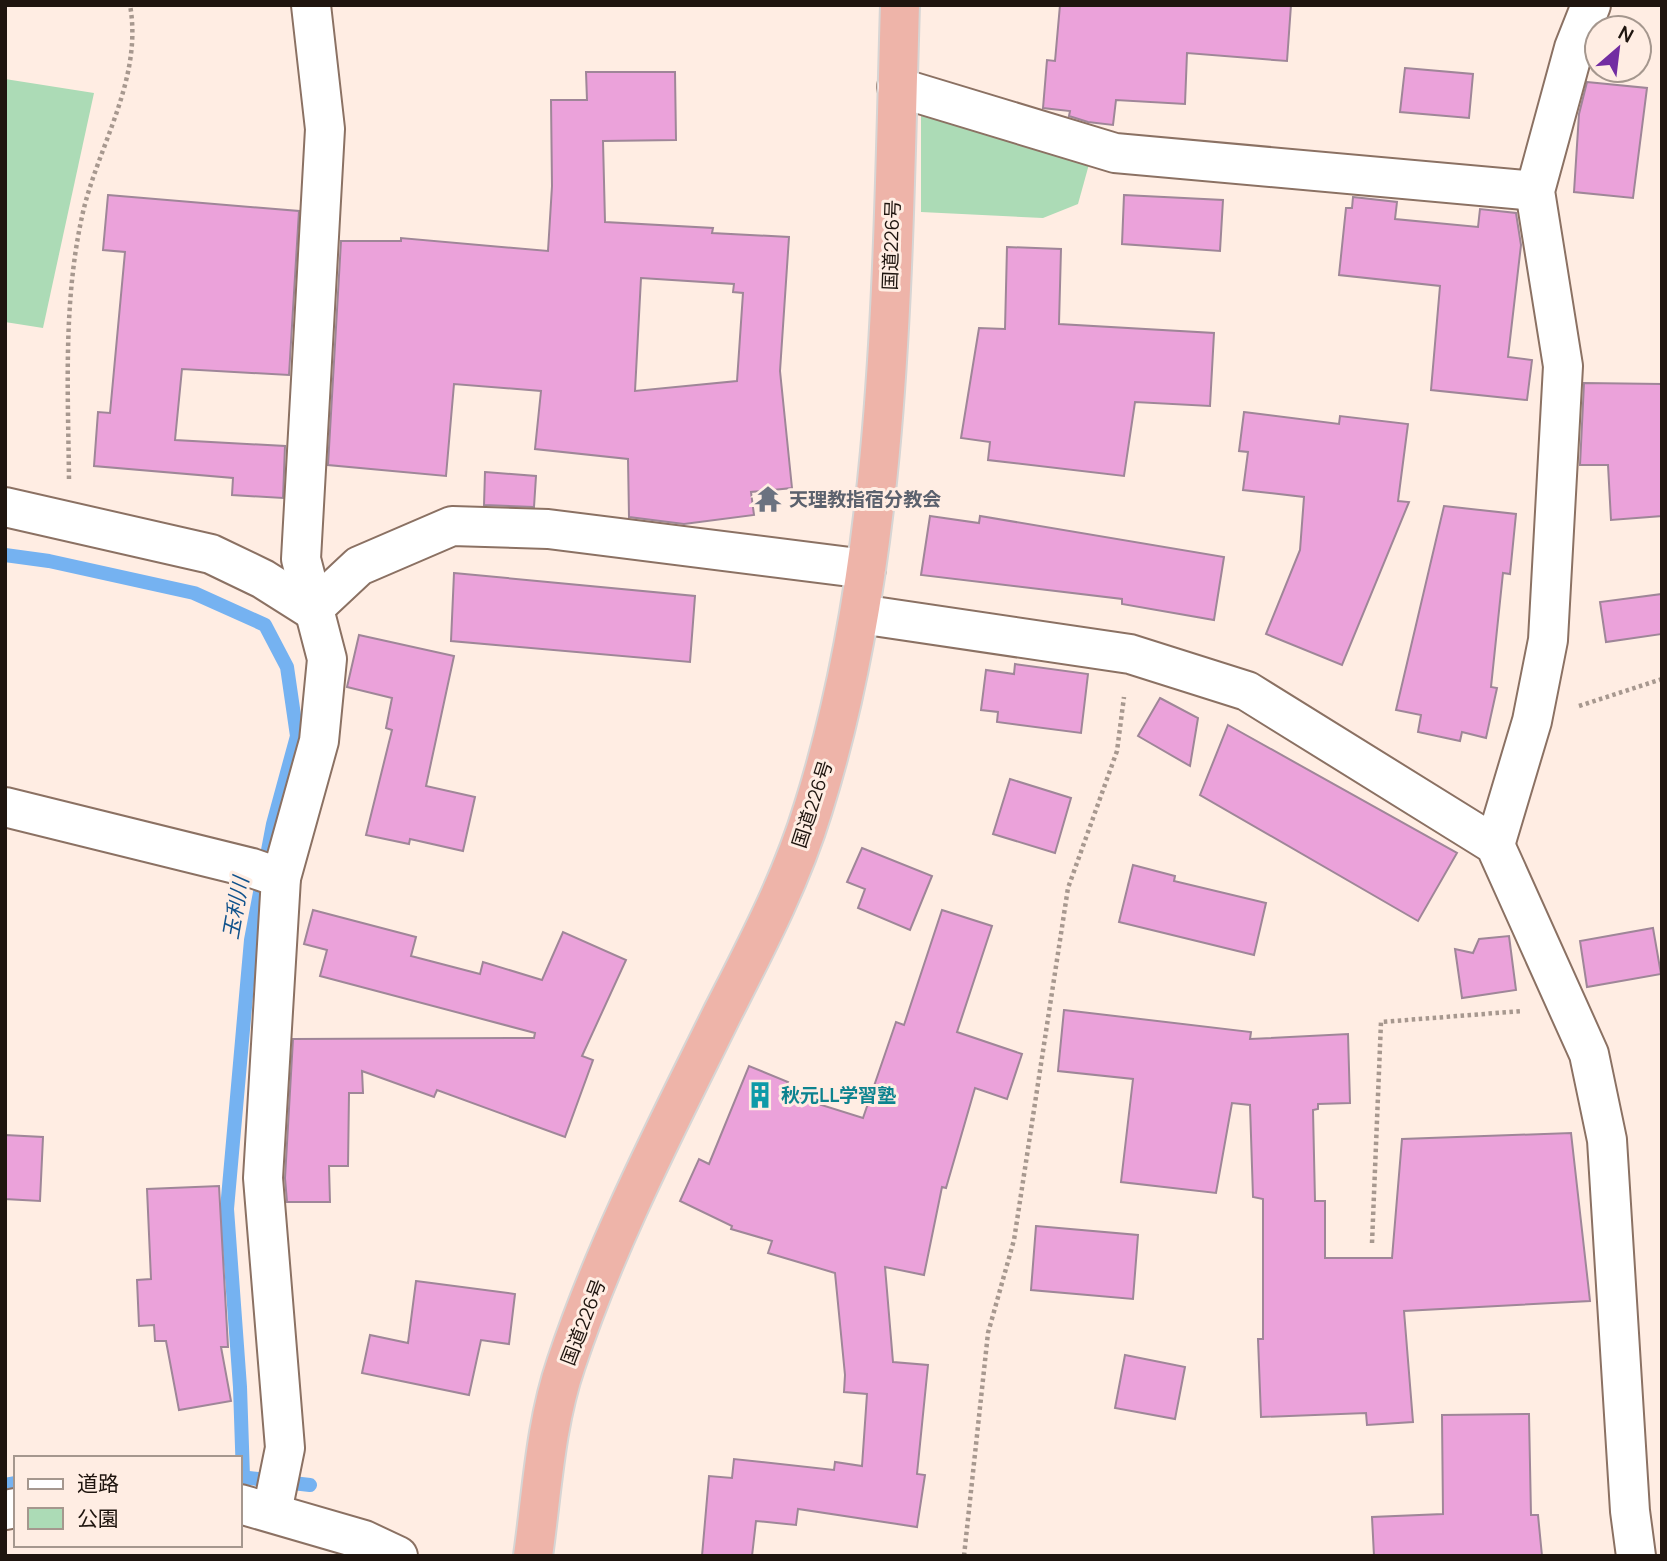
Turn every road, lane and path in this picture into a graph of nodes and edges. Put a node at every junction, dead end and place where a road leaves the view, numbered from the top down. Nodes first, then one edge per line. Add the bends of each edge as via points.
1 (130, 5) edge
2 (311, 5) edge
3 (900, 5) edge
4 (1591, 5) edge
5 (897, 87) junction
6 (1535, 191) junction
7 (5, 507) edge
8 (69, 521) junction
9 (866, 569) junction
10 (312, 610) junction
11 (860, 614) junction
12 (1130, 654) junction
13 (1662, 679) edge
14 (1532, 721) junction
15 (5, 807) edge
16 (1496, 845) junction
17 (270, 874) junction
18 (1569, 1008) junction
19 (1372, 1243) dead end
20 (262, 1507) edge
21 (398, 1556) edge
22 (533, 1556) edge
23 (964, 1556) edge
24 (1636, 1556) edge

1 - 8 path via 130,53 122,97 84,211 67,320
2 - 10 street via 325,129 301,559
3 - 5 highway, 国道226号
4 - 6 street via 1574,48
5 - 6 street via 1115,153
5 - 9 highway, 国道226号 via 883,424
6 - 14 street via 1563,366 1548,640
7 - 8 street
8 - 10 street via 211,554
9 - 10 street via 548,529 452,526 359,566
9 - 11 highway, 国道226号
10 - 17 street via 327,659 319,741
11 - 12 street
11 - 22 highway, 国道226号 via 813,811 781,893 639,1182 564,1367
12 - 16 street via 1247,691
12 - 23 path via 1117,751 1068,888 1014,1240 988,1333
13 - 14 path
14 - 16 street
15 - 17 street
16 - 18 street
17 - 20 street via 263,1178 285,1448
18 - 19 path via 1381,1022
18 - 24 street via 1589,1054 1607,1140
20 - 21 street via 364,1540

